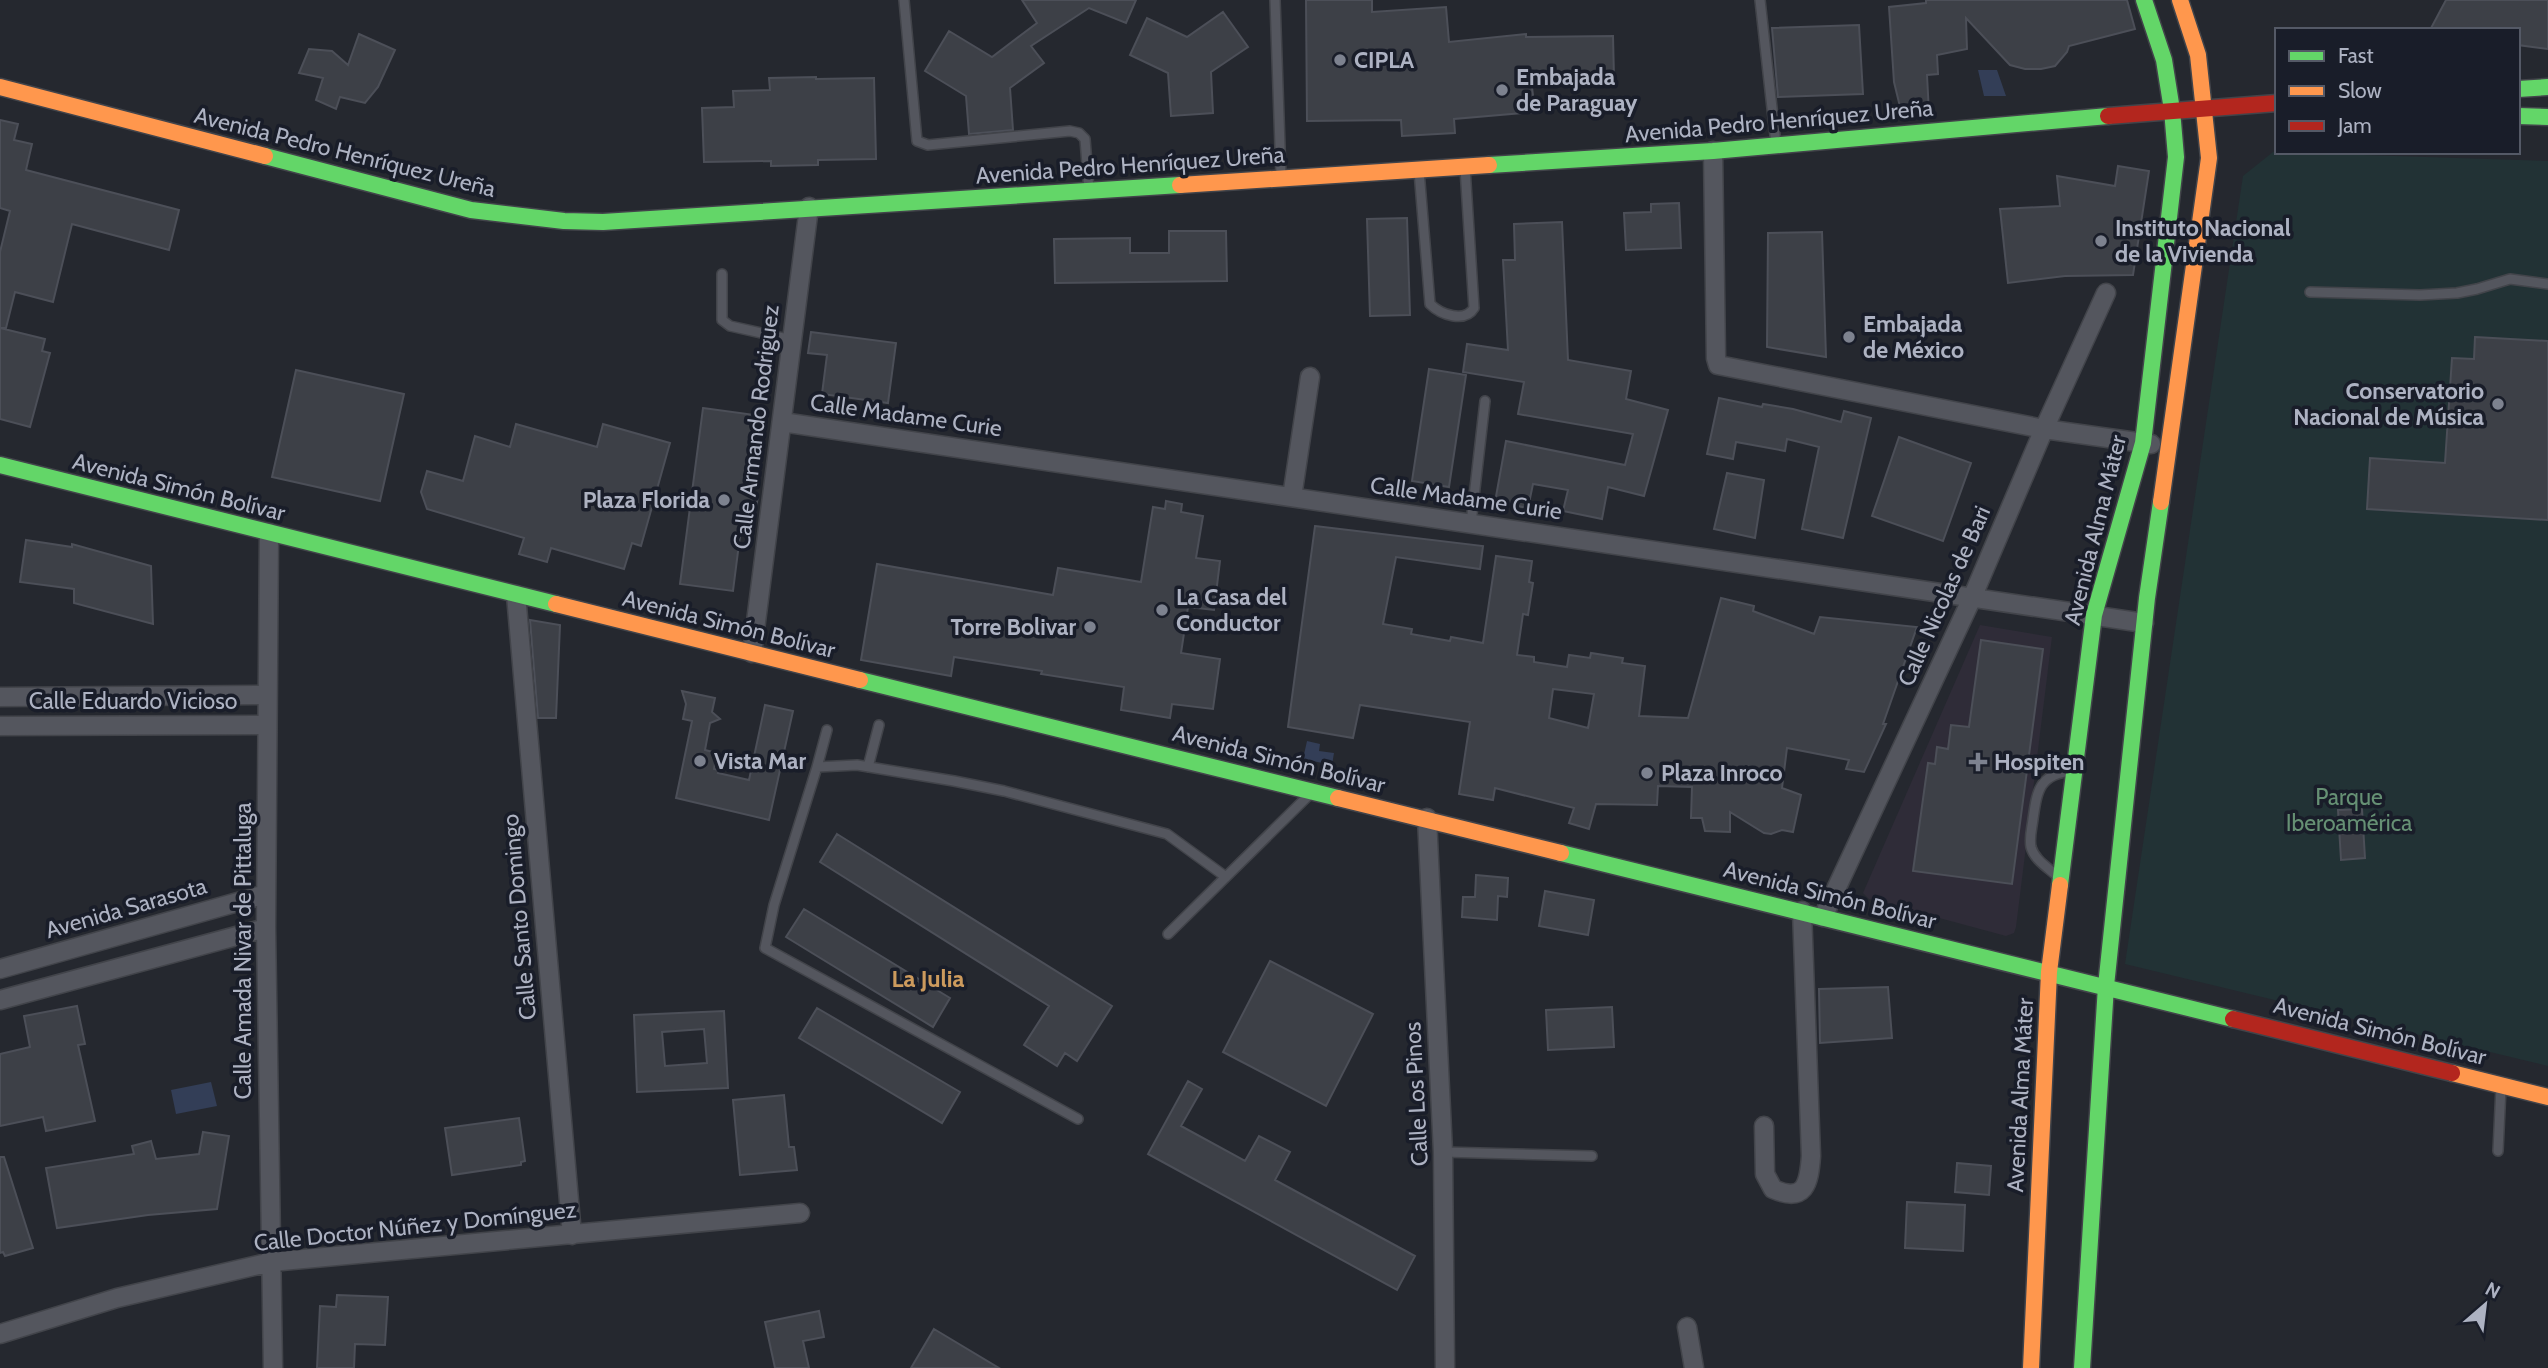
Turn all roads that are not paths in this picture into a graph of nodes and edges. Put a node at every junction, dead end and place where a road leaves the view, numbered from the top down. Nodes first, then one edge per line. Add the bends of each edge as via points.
1 (904, 0) edge
2 (1275, 0) edge
3 (1760, 0) edge
4 (2144, 0) edge
5 (2180, 0) edge
6 (0, 87) edge
7 (2548, 87) edge
8 (2520, 89) edge
9 (2275, 103) edge
10 (2204, 107) junction
11 (2172, 110) junction
12 (2520, 116) edge
13 (2548, 117) edge
14 (1776, 145) junction
15 (1713, 151) junction
16 (1465, 167) junction
17 (1419, 169) junction
18 (1281, 178) junction
19 (1089, 190) junction
20 (809, 207) junction
21 (722, 274) dead end
22 (2548, 284) edge
23 (2310, 292) dead end
24 (2106, 293) dead end
25 (792, 340) junction
26 (1310, 377) dead end
27 (1485, 401) dead end
28 (782, 422) junction
29 (2044, 429) junction
30 (2143, 443) junction
31 (2169, 447) junction
32 (0, 465) edge
33 (1292, 497) junction
34 (1471, 523) junction
35 (269, 533) junction
36 (516, 595) junction
37 (1972, 598) junction
38 (2094, 615) junction
39 (2144, 623) junction
40 (752, 653) junction
41 (266, 695) junction
42 (0, 697) edge
43 (267, 725) junction
44 (0, 726) edge
45 (878, 726) dead end
46 (827, 730) dead end
47 (817, 767) junction
48 (868, 767) junction
49 (2074, 771) junction
50 (1314, 791) junction
51 (1427, 818) junction
52 (1226, 877) junction
53 (2060, 879) junction
54 (266, 894) junction
55 (1802, 911) junction
56 (1824, 917) junction
57 (266, 928) junction
58 (1168, 934) dead end
59 (71, 950) junction
60 (0, 969) edge
61 (2049, 972) junction
62 (80, 978) junction
63 (2106, 986) junction
64 (0, 1000) edge
65 (2501, 1085) junction
66 (2548, 1097) edge
67 (1078, 1119) dead end
68 (1764, 1125) dead end
69 (2498, 1151) dead end
70 (1443, 1152) junction
71 (1592, 1156) dead end
72 (800, 1213) dead end
73 (572, 1235) junction
74 (271, 1262) junction
75 (1687, 1327) dead end
76 (0, 1334) edge
77 (273, 1368) edge
78 (1445, 1368) edge
79 (1693, 1368) edge
80 (2031, 1368) edge
81 (2082, 1368) edge

1 - 19 lane via 917,141 928,145 1079,133 1085,139
2 - 18 lane
3 - 14 lane
4 - 11 main road, Avenida Alma Máter via 2164,60
5 - 10 main road via 2197,55
6 - 20 main road, Avenida Pedro Henríquez Ureña via 471,210 603,222
7 - 8 main road
9 - 10 main road, Avenida Pedro Henríquez Ureña
10 - 11 main road, Avenida Pedro Henríquez Ureña
10 - 31 main road via 2208,158
11 - 14 main road, Avenida Pedro Henríquez Ureña
11 - 30 main road, Avenida Alma Máter via 2176,157
12 - 13 main road
14 - 15 main road, Avenida Pedro Henríquez Ureña
15 - 16 main road, Avenida Pedro Henríquez Ureña
15 - 29 street via 1718,365
16 - 17 main road, Avenida Pedro Henríquez Ureña
16 - 17 lane via 1474,308 1463,316 1438,312 1430,304
17 - 18 main road, Avenida Pedro Henríquez Ureña
18 - 19 main road, Avenida Pedro Henríquez Ureña
19 - 20 main road, Avenida Pedro Henríquez Ureña
20 - 25 street, Calle Armando Rodriguez
21 - 25 lane via 722,320 730,326
22 - 23 lane via 2511,279 2457,293 2420,295
24 - 29 street, Calle Nicolas de Bari
25 - 28 street, Calle Armando Rodriguez
26 - 33 street
27 - 34 lane
28 - 33 street, Calle Madame Curie
28 - 40 street, Calle Armando Rodriguez
29 - 30 street
29 - 37 street, Calle Nicolas de Bari
30 - 31 street
30 - 38 main road, Avenida Alma Máter
31 - 39 main road
32 - 35 main road, Avenida Simón Bolívar
33 - 34 street, Calle Madame Curie
34 - 37 street, Calle Madame Curie
35 - 36 main road, Avenida Simón Bolívar
35 - 41 street, Calle Amada Nivar de Pittaluga
36 - 40 main road, Avenida Simón Bolívar
36 - 73 street, Calle Santo Domingo
37 - 38 street, Calle Madame Curie
37 - 56 street, Calle Nicolas de Bari
38 - 39 street, Calle Madame Curie
38 - 49 main road, Avenida Alma Máter
39 - 63 main road
40 - 50 main road, Avenida Simón Bolívar
41 - 42 street, Calle Eduardo Vicioso
41 - 43 street, Calle Amada Nivar de Pittaluga
43 - 44 street, Calle Eduardo Vicioso
43 - 54 street, Calle Amada Nivar de Pittaluga
45 - 48 lane
46 - 47 lane
47 - 48 lane
47 - 67 lane via 765,948
48 - 52 lane via 1004,791 1167,834
49 - 53 main road, Avenida Alma Máter
49 - 53 lane via 2053,775 2041,786 2031,833 2034,852
50 - 51 main road, Avenida Simón Bolívar
50 - 52 lane
51 - 55 main road, Avenida Simón Bolívar
51 - 70 street, Calle Los Pinos
52 - 58 lane
53 - 61 main road, Avenida Alma Máter
54 - 57 street, Calle Amada Nivar de Pittaluga
54 - 59 street, Avenida Sarasota
55 - 56 main road, Avenida Simón Bolívar
55 - 68 street via 1811,1156 1810,1175 1799,1193 1787,1195 1773,1189 1765,1174
56 - 61 main road, Avenida Simón Bolívar
57 - 62 street
57 - 74 street, Calle Amada Nivar de Pittaluga
59 - 60 street, Avenida Sarasota
59 - 62 street
61 - 63 main road, Avenida Simón Bolívar
61 - 80 main road, Avenida Alma Máter
62 - 64 street
63 - 65 main road, Avenida Simón Bolívar
63 - 81 main road
65 - 66 main road, Avenida Simón Bolívar
65 - 69 lane
70 - 71 lane
70 - 78 street, Calle Los Pinos
72 - 73 street, Calle Doctor Núñez y Domínguez
73 - 74 street, Calle Doctor Núñez y Domínguez
74 - 76 street, Calle Doctor Núñez y Domínguez via 117,1298
74 - 77 street, Calle Amada Nivar de Pittaluga
75 - 79 street

